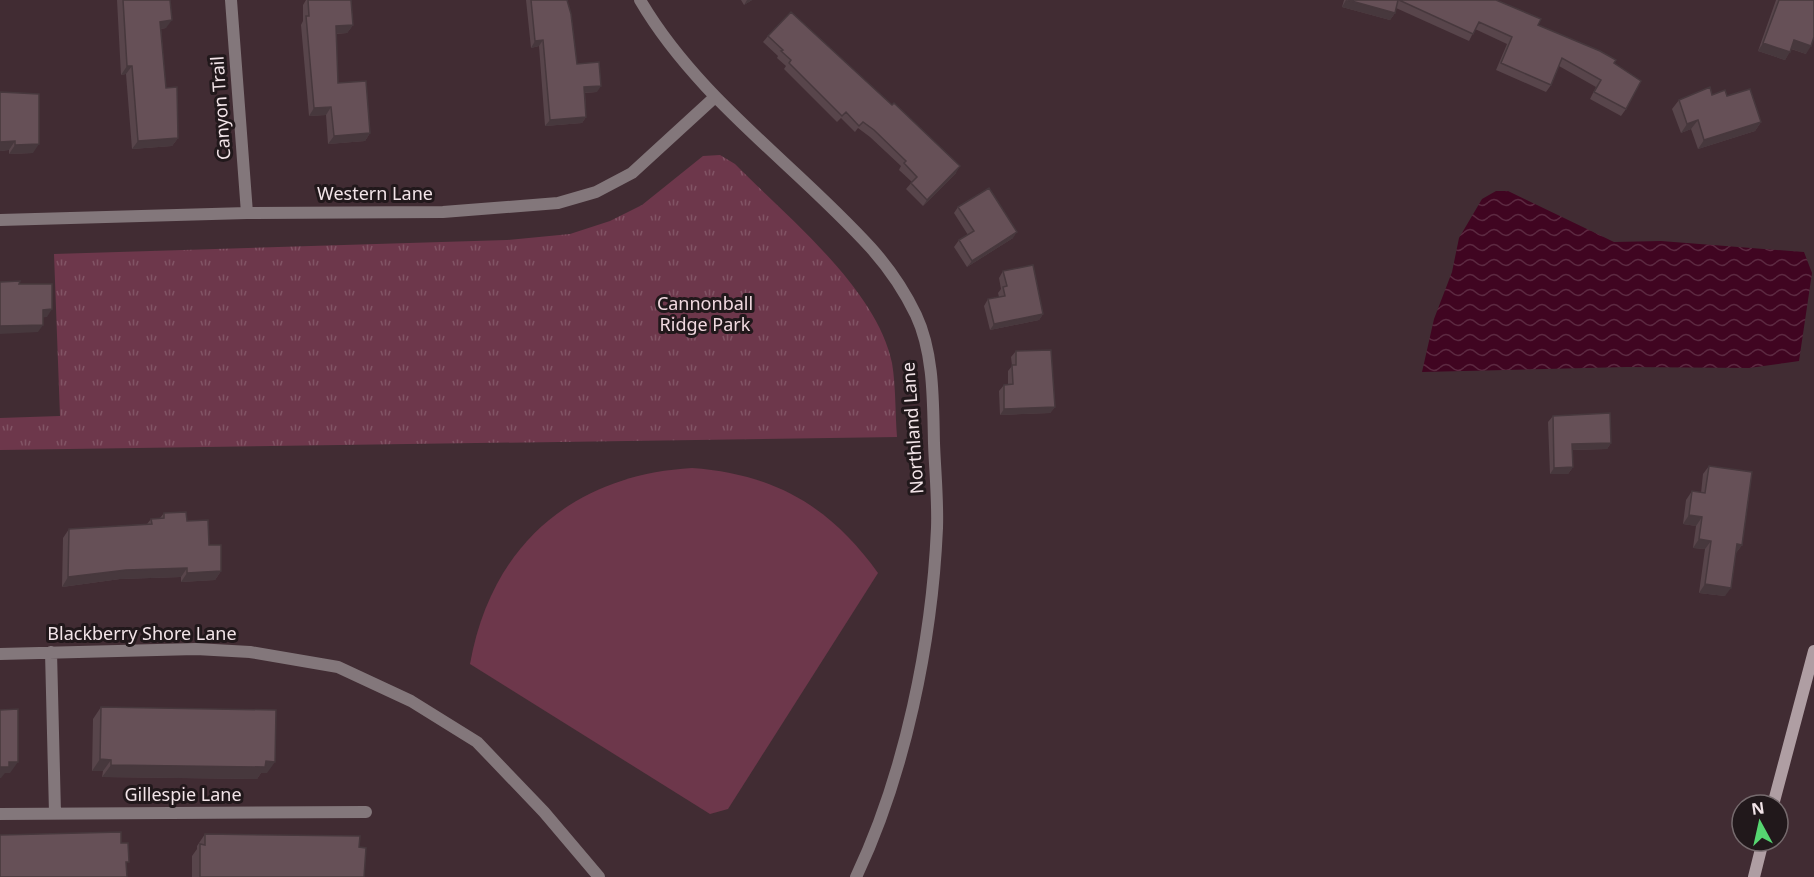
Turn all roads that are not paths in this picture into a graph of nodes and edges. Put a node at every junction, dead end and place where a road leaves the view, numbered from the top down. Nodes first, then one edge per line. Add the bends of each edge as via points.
1 (231, 0) edge
2 (640, 0) edge
3 (715, 97) junction
4 (247, 213) junction
5 (0, 220) edge
6 (1814, 651) edge
7 (51, 652) junction
8 (0, 654) edge
9 (1776, 793) edge
10 (366, 812) dead end
11 (55, 813) junction
12 (0, 814) edge
13 (1760, 853) edge
14 (599, 877) edge
15 (856, 877) edge
16 (1754, 877) edge

1 - 4 street, Canyon Trail
2 - 3 street, Northland Lane via 659,32
3 - 4 street, Western Lane via 632,173 596,192 558,202 443,212
3 - 15 street, Northland Lane via 872,248 916,316 931,375 937,527 928,639 899,759
4 - 5 street, Western Lane
6 - 9 main road
7 - 8 street, Blackberry Shore Lane
7 - 11 street
7 - 14 street, Blackberry Shore Lane via 196,649 250,652 338,667 411,701 477,742
10 - 11 street, Gillespie Lane
11 - 12 street, Gillespie Lane
13 - 16 main road

